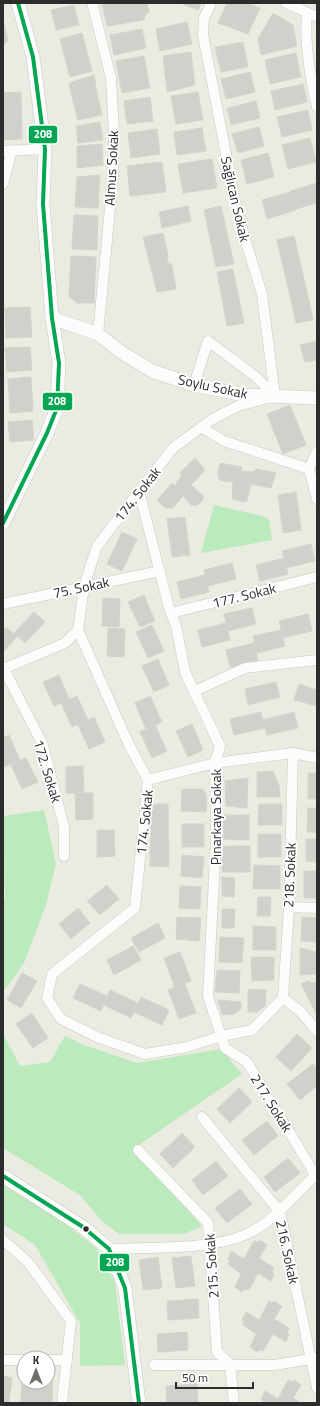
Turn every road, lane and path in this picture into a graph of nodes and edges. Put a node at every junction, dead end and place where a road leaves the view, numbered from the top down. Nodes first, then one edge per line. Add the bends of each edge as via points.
1 (18, 3) edge
2 (92, 3) edge
3 (211, 3) edge
4 (286, 3) edge
5 (312, 15) edge
6 (317, 107) edge
7 (45, 149) junction
8 (7, 151) edge
9 (3, 184) edge
10 (52, 318) junction
11 (98, 334) junction
12 (194, 386) junction
13 (275, 396) junction
14 (317, 398) edge
15 (201, 427) junction
16 (317, 451) edge
17 (309, 469) junction
18 (139, 490) junction
19 (317, 499) edge
20 (3, 523) edge
21 (160, 571) junction
22 (317, 577) edge
23 (84, 587) junction
24 (3, 604) edge
25 (171, 613) junction
26 (78, 630) junction
27 (317, 660) edge
28 (3, 669) edge
29 (195, 691) junction
30 (293, 753) junction
31 (317, 758) edge
32 (215, 763) junction
33 (148, 780) junction
34 (64, 856) dead end
35 (289, 907) junction
36 (317, 908) edge
37 (283, 998) junction
38 (317, 1031) edge
39 (221, 1036) junction
40 (202, 1118) dead end
41 (138, 1150) dead end
42 (3, 1176) edge
43 (317, 1176) edge
44 (280, 1212) junction
45 (4, 1242) edge
46 (210, 1244) junction
47 (109, 1249) junction
48 (314, 1359) edge
49 (3, 1360) edge
50 (16, 1360) edge
51 (56, 1360) edge
52 (67, 1360) junction
53 (230, 1364) junction
54 (154, 1365) dead end
55 (317, 1388) edge
56 (62, 1403) edge
57 (138, 1403) edge
58 (234, 1403) edge

1 - 7 street via 33,57
2 - 11 street, Almus Sokak via 112,78 114,133 113,177
3 - 13 street, Sağlıcan Sokak via 204,18 202,35 238,216 262,294
4 - 5 street
5 - 6 street via 306,35
7 - 8 street
7 - 10 street via 43,204
8 - 9 street
10 - 11 street, Soylu Sokak
10 - 20 street via 59,363 57,408
11 - 12 street, Soylu Sokak via 152,371
12 - 13 street, Soylu Sokak via 245,395
12 - 13 street via 208,341 254,376
13 - 14 street, Soylu Sokak
13 - 15 street, 174. Sokak via 238,406
15 - 17 street via 224,441
15 - 18 street, 174. Sokak via 172,448
16 - 17 street
17 - 19 street
18 - 21 street, Pınarkaya Sokak
18 - 23 street, 174. Sokak via 96,546
21 - 23 street, 75. Sokak
21 - 25 street, Pınarkaya Sokak
22 - 25 street, 177. Sokak
23 - 24 street, 75. Sokak
23 - 26 street, 174. Sokak
25 - 29 street, Pınarkaya Sokak via 185,672
26 - 28 street via 65,643
26 - 33 street, 174. Sokak via 129,745
27 - 29 street via 245,668
28 - 34 street, 172. Sokak via 43,745 64,827
29 - 32 street, Pınarkaya Sokak via 220,746
30 - 31 street
30 - 32 street
30 - 35 street, 218. Sokak
32 - 33 street
32 - 39 street, Pınarkaya Sokak via 216,839 208,996
33 - 39 street, 174. Sokak via 134,908 52,974 47,998 61,1019 98,1037 145,1054 187,1047
35 - 36 street
35 - 37 street, 218. Sokak
37 - 38 street via 300,1011
37 - 39 street, 174. Sokak via 252,1030
39 - 43 street, 217. Sokak via 225,1048 247,1062
40 - 44 street, 216. Sokak
41 - 46 street, 215. Sokak via 208,1223
42 - 47 street via 66,1216
43 - 44 street
44 - 46 street via 246,1234
44 - 48 street, 216. Sokak
45 - 52 street via 28,1262 71,1321
46 - 47 street
46 - 53 street, 215. Sokak via 217,1352
47 - 57 street via 125,1288
48 - 53 street via 275,1365
48 - 55 street, 216. Sokak
49 - 50 street
51 - 52 street
52 - 56 street
53 - 54 street
53 - 58 street

